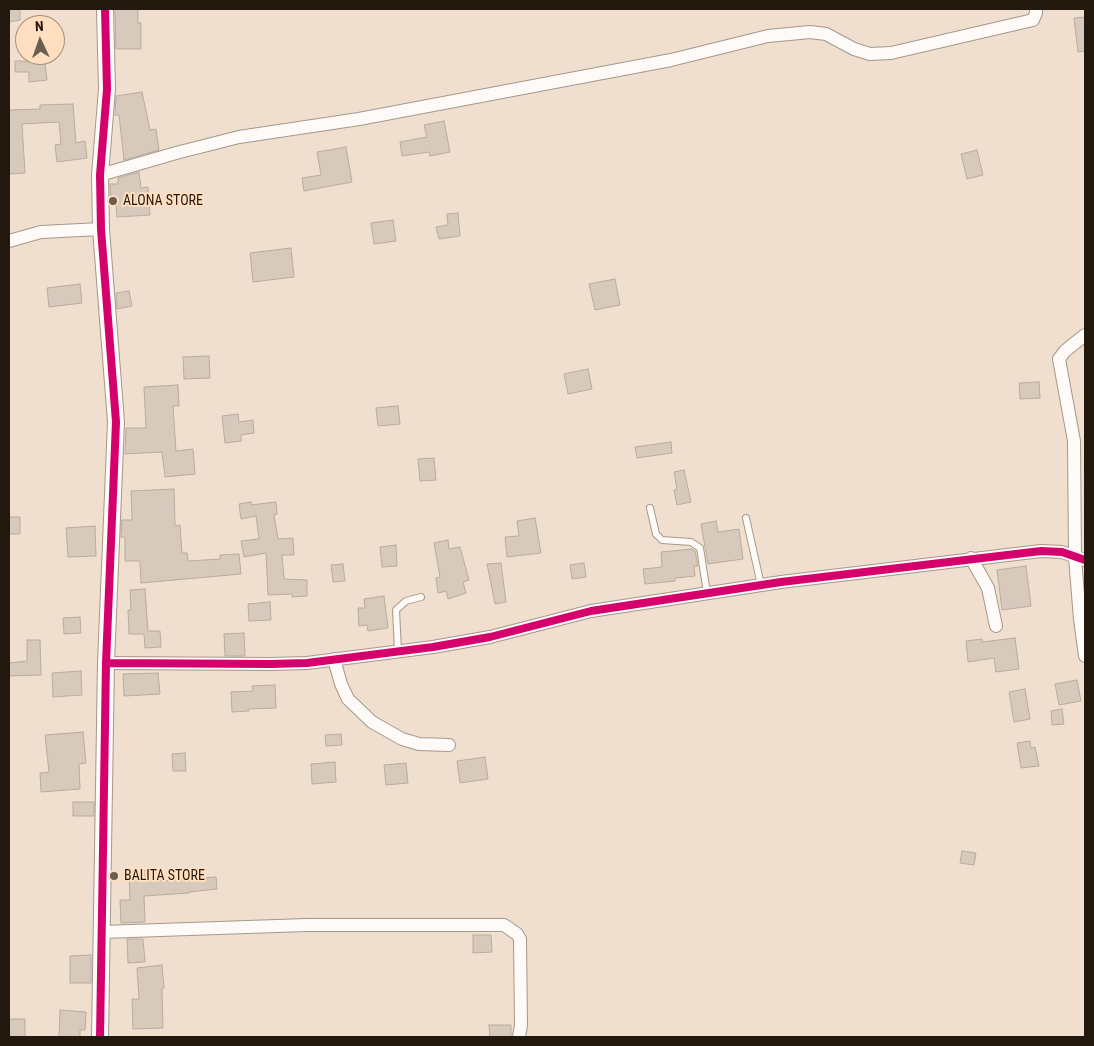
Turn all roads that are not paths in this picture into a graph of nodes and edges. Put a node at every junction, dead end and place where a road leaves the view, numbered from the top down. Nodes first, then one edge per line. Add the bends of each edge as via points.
1 (105, 9) edge
2 (1036, 9) edge
3 (100, 174) junction
4 (101, 229) junction
5 (9, 241) edge
6 (1085, 335) edge
7 (650, 508) dead end
8 (746, 518) dead end
9 (972, 558) junction
10 (1080, 559) edge
11 (761, 585) junction
12 (707, 593) junction
13 (421, 596) dead end
14 (996, 626) dead end
15 (398, 651) junction
16 (1085, 656) edge
17 (334, 659) junction
18 (106, 663) junction
19 (449, 745) dead end
20 (102, 932) junction
21 (100, 1037) edge
22 (519, 1037) edge

1 - 3 street via 107,89
2 - 3 street via 1033,20 891,53 870,54 826,34 810,32 768,36 671,60 359,119 239,137
3 - 4 street
4 - 5 street via 41,232
4 - 18 street via 116,422
6 - 10 street via 1059,359 1074,441
7 - 12 lane via 656,534 662,540 691,542 700,548
8 - 11 lane
9 - 10 street via 1041,551 1062,552
9 - 11 street
9 - 14 street via 988,588
10 - 16 street via 1080,618
11 - 12 street
12 - 15 street via 591,611 490,637
13 - 15 lane via 406,601 396,610
15 - 17 street
17 - 18 street via 272,664
17 - 19 street via 348,699 372,722 402,739 419,744
18 - 20 street
20 - 21 street
20 - 22 street via 504,925 520,940

